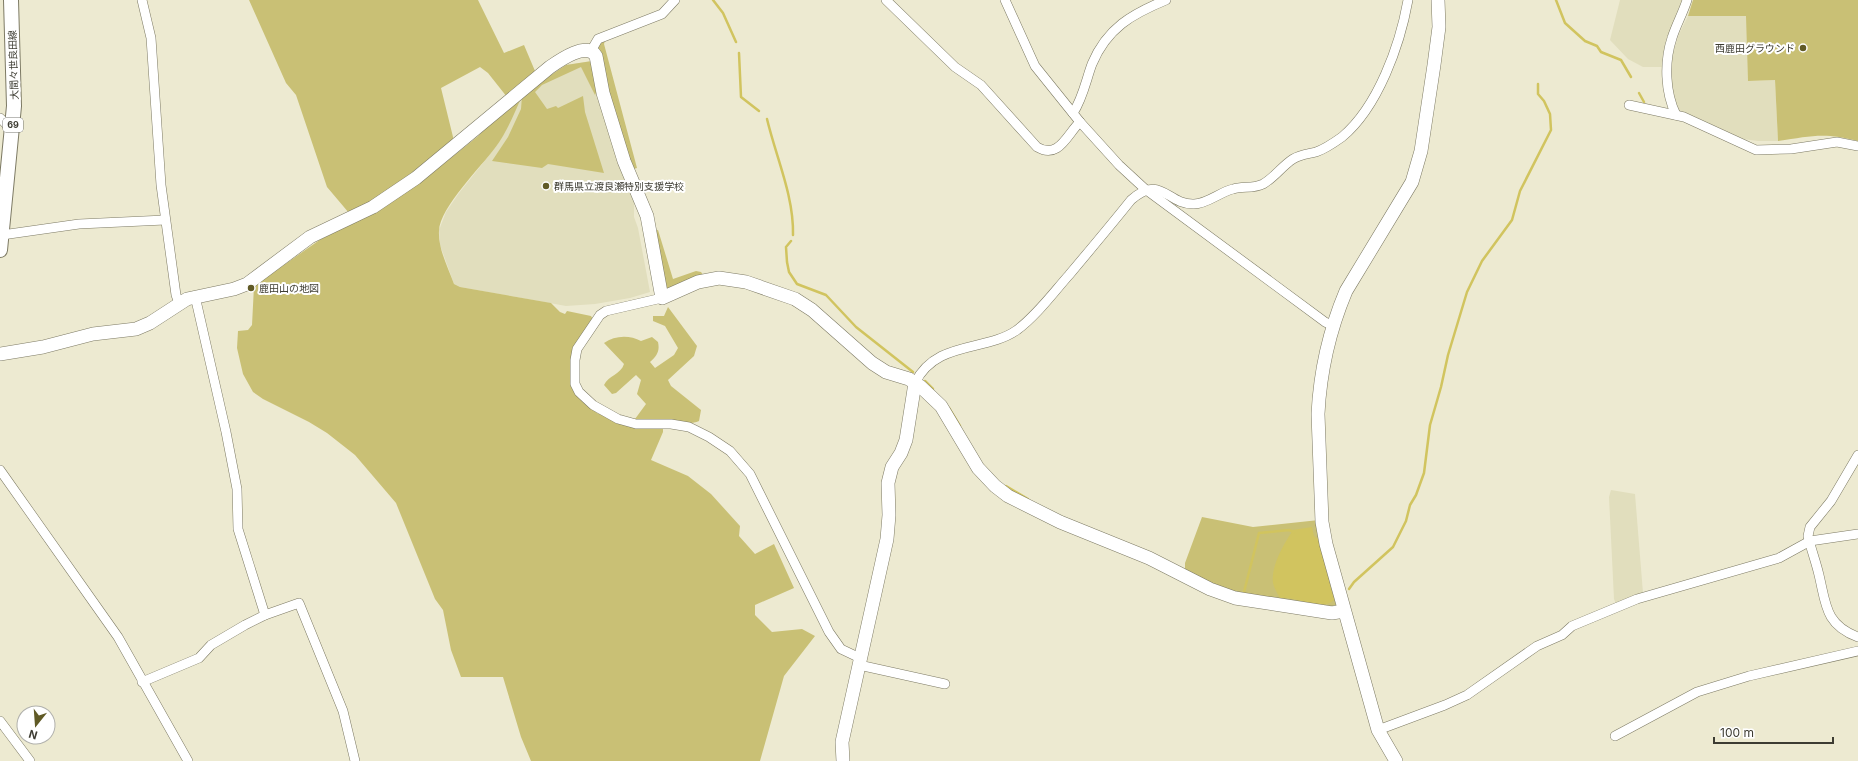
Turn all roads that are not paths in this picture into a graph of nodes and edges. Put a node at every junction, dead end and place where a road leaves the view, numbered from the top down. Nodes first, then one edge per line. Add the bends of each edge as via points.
1 (11, 0) edge
2 (142, 0) edge
3 (675, 0) edge
4 (886, 0) edge
5 (1005, 0) edge
6 (1166, 0) edge
7 (1408, 0) edge
8 (1438, 0) edge
9 (1687, 0) edge
10 (591, 51) junction
11 (1629, 105) dead end
12 (1073, 113) junction
13 (1676, 115) junction
14 (0, 118) edge
15 (1080, 122) junction
16 (13, 125) junction
17 (1858, 146) edge
18 (3, 186) edge
19 (1145, 189) junction
20 (165, 220) junction
21 (2, 235) junction
22 (0, 250) edge
23 (195, 296) junction
24 (662, 298) junction
25 (179, 303) junction
26 (1333, 326) junction
27 (0, 354) edge
28 (916, 383) junction
29 (1858, 455) edge
30 (0, 470) edge
31 (1858, 534) edge
32 (1810, 541) junction
33 (1344, 611) junction
34 (265, 614) junction
35 (1858, 637) edge
36 (1858, 651) edge
37 (859, 662) junction
38 (142, 682) junction
39 (945, 684) dead end
40 (0, 721) edge
41 (1378, 730) junction
42 (1615, 736) dead end
43 (30, 761) edge
44 (188, 761) edge
45 (355, 761) edge
46 (844, 761) edge
47 (1396, 761) edge

1 - 16 main road, 大間々世良田線 / 69
2 - 20 street via 151,38 160,185
3 - 10 street via 662,14 598,39
4 - 15 street via 956,67 981,85 1037,147 1048,151 1057,149
5 - 12 street via 1035,66
6 - 12 street via 1123,21 1115,28 1093,63
7 - 19 street via 1386,74 1368,107 1342,136 1317,152 1304,154 1292,160 1263,183 1251,188 1233,189 1200,203 1184,203 1155,189
8 - 26 street via 1439,27 1434,65 1421,152 1412,182 1346,291
9 - 13 street via 1672,37 1667,65 1670,102
10 - 23 street via 574,54 550,67 524,86 432,166 382,201 310,237 247,284
10 - 24 street via 596,56 603,94 628,172 647,216
11 - 13 street
12 - 15 street
13 - 17 street via 1756,150 1791,149 1837,142
14 - 16 street via 6,124
15 - 19 street
16 - 18 main road, 大間々世良田線 / 69
18 - 21 main road, 大間々世良田線 / 69
19 - 26 street
19 - 28 street via 1131,200 1051,296 1017,329 938,358 923,370
20 - 21 street via 79,224
20 - 25 street
21 - 22 main road, 大間々世良田線 / 69
23 - 25 street
23 - 34 street via 237,489 238,529
24 - 28 street via 698,282 719,278 746,282 787,295 812,310 880,369
24 - 37 street via 610,310 600,315 577,349 576,388 593,405 618,419 636,424 689,427 730,451 750,474 829,632 841,649
25 - 27 street via 150,323 136,329 93,334 43,347
26 - 33 street via 1318,414 1322,522
28 - 33 street via 941,406 978,468 1008,496 1060,522 1148,558 1210,589 1235,598 1332,613
28 - 37 street via 906,440 892,467 888,483 887,539
29 - 32 street via 1834,497 1810,527
30 - 38 street via 106,619
31 - 32 street
32 - 35 street via 1826,609 1841,628
32 - 41 street via 1779,558 1637,599 1572,626 1562,635 1537,646 1467,695 1445,706
33 - 41 street
34 - 38 street via 211,646 199,658
34 - 45 street via 299,603 344,711
36 - 42 street via 1748,676 1697,692
37 - 39 street
37 - 46 street via 842,742
38 - 44 street
40 - 43 street
41 - 47 street

